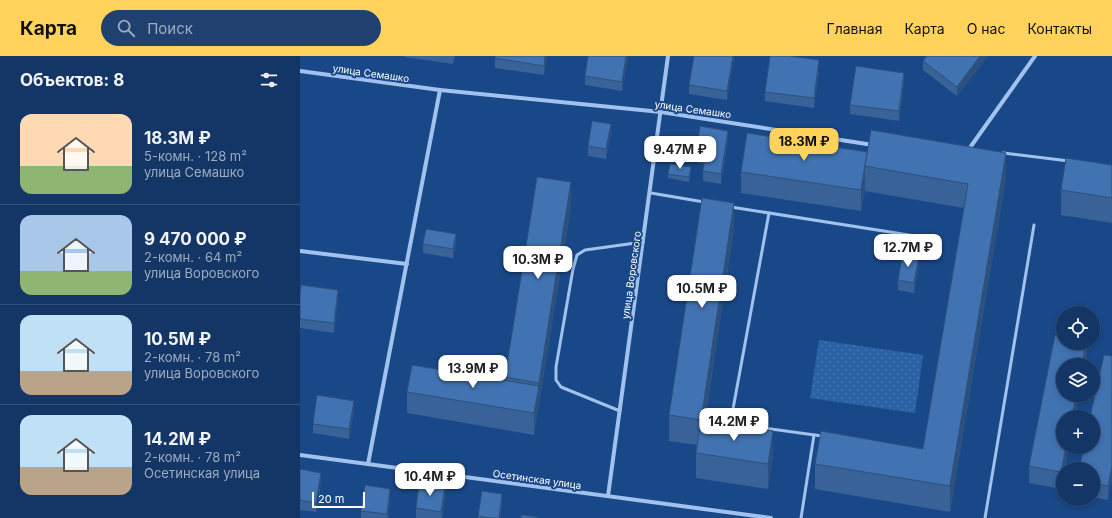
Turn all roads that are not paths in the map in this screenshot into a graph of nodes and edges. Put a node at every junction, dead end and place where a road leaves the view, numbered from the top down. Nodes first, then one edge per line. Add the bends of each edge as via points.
1 (668, 56) edge
2 (1035, 56) edge
3 (300, 71) edge
4 (440, 90) junction
5 (661, 112) junction
6 (882, 145) edge
7 (962, 149) edge
8 (969, 149) junction
9 (977, 150) edge
10 (1001, 153) edge
11 (1072, 161) edge
12 (651, 193) junction
13 (706, 202) edge
14 (729, 206) edge
15 (769, 213) junction
16 (1034, 225) dead end
17 (928, 238) dead end
18 (644, 242) junction
19 (300, 251) edge
20 (407, 264) junction
21 (620, 411) junction
22 (814, 435) junction
23 (828, 437) edge
24 (300, 455) edge
25 (368, 464) junction
26 (608, 496) junction
27 (771, 518) edge
28 (801, 518) edge
29 (985, 518) edge

1 - 5 street, улица Воровского
2 - 8 street
3 - 4 street, улица Семашко
4 - 5 street, улица Семашко
4 - 20 street
5 - 6 street, улица Семашко
5 - 12 street, улица Воровского
7 - 8 street
8 - 9 lane
10 - 11 lane
12 - 13 lane
12 - 18 street, улица Воровского
14 - 15 lane
15 - 17 lane
15 - 22 lane via 733,409 734,420 742,425
16 - 29 lane
18 - 21 street, улица Воровского
18 - 21 lane via 585,250 577,255 556,367 556,380 561,387
19 - 20 street
20 - 25 street
21 - 26 street, улица Воровского
22 - 23 lane
22 - 28 lane
24 - 25 street, Осетинская улица
25 - 26 street, Осетинская улица
26 - 27 street, Осетинская улица

